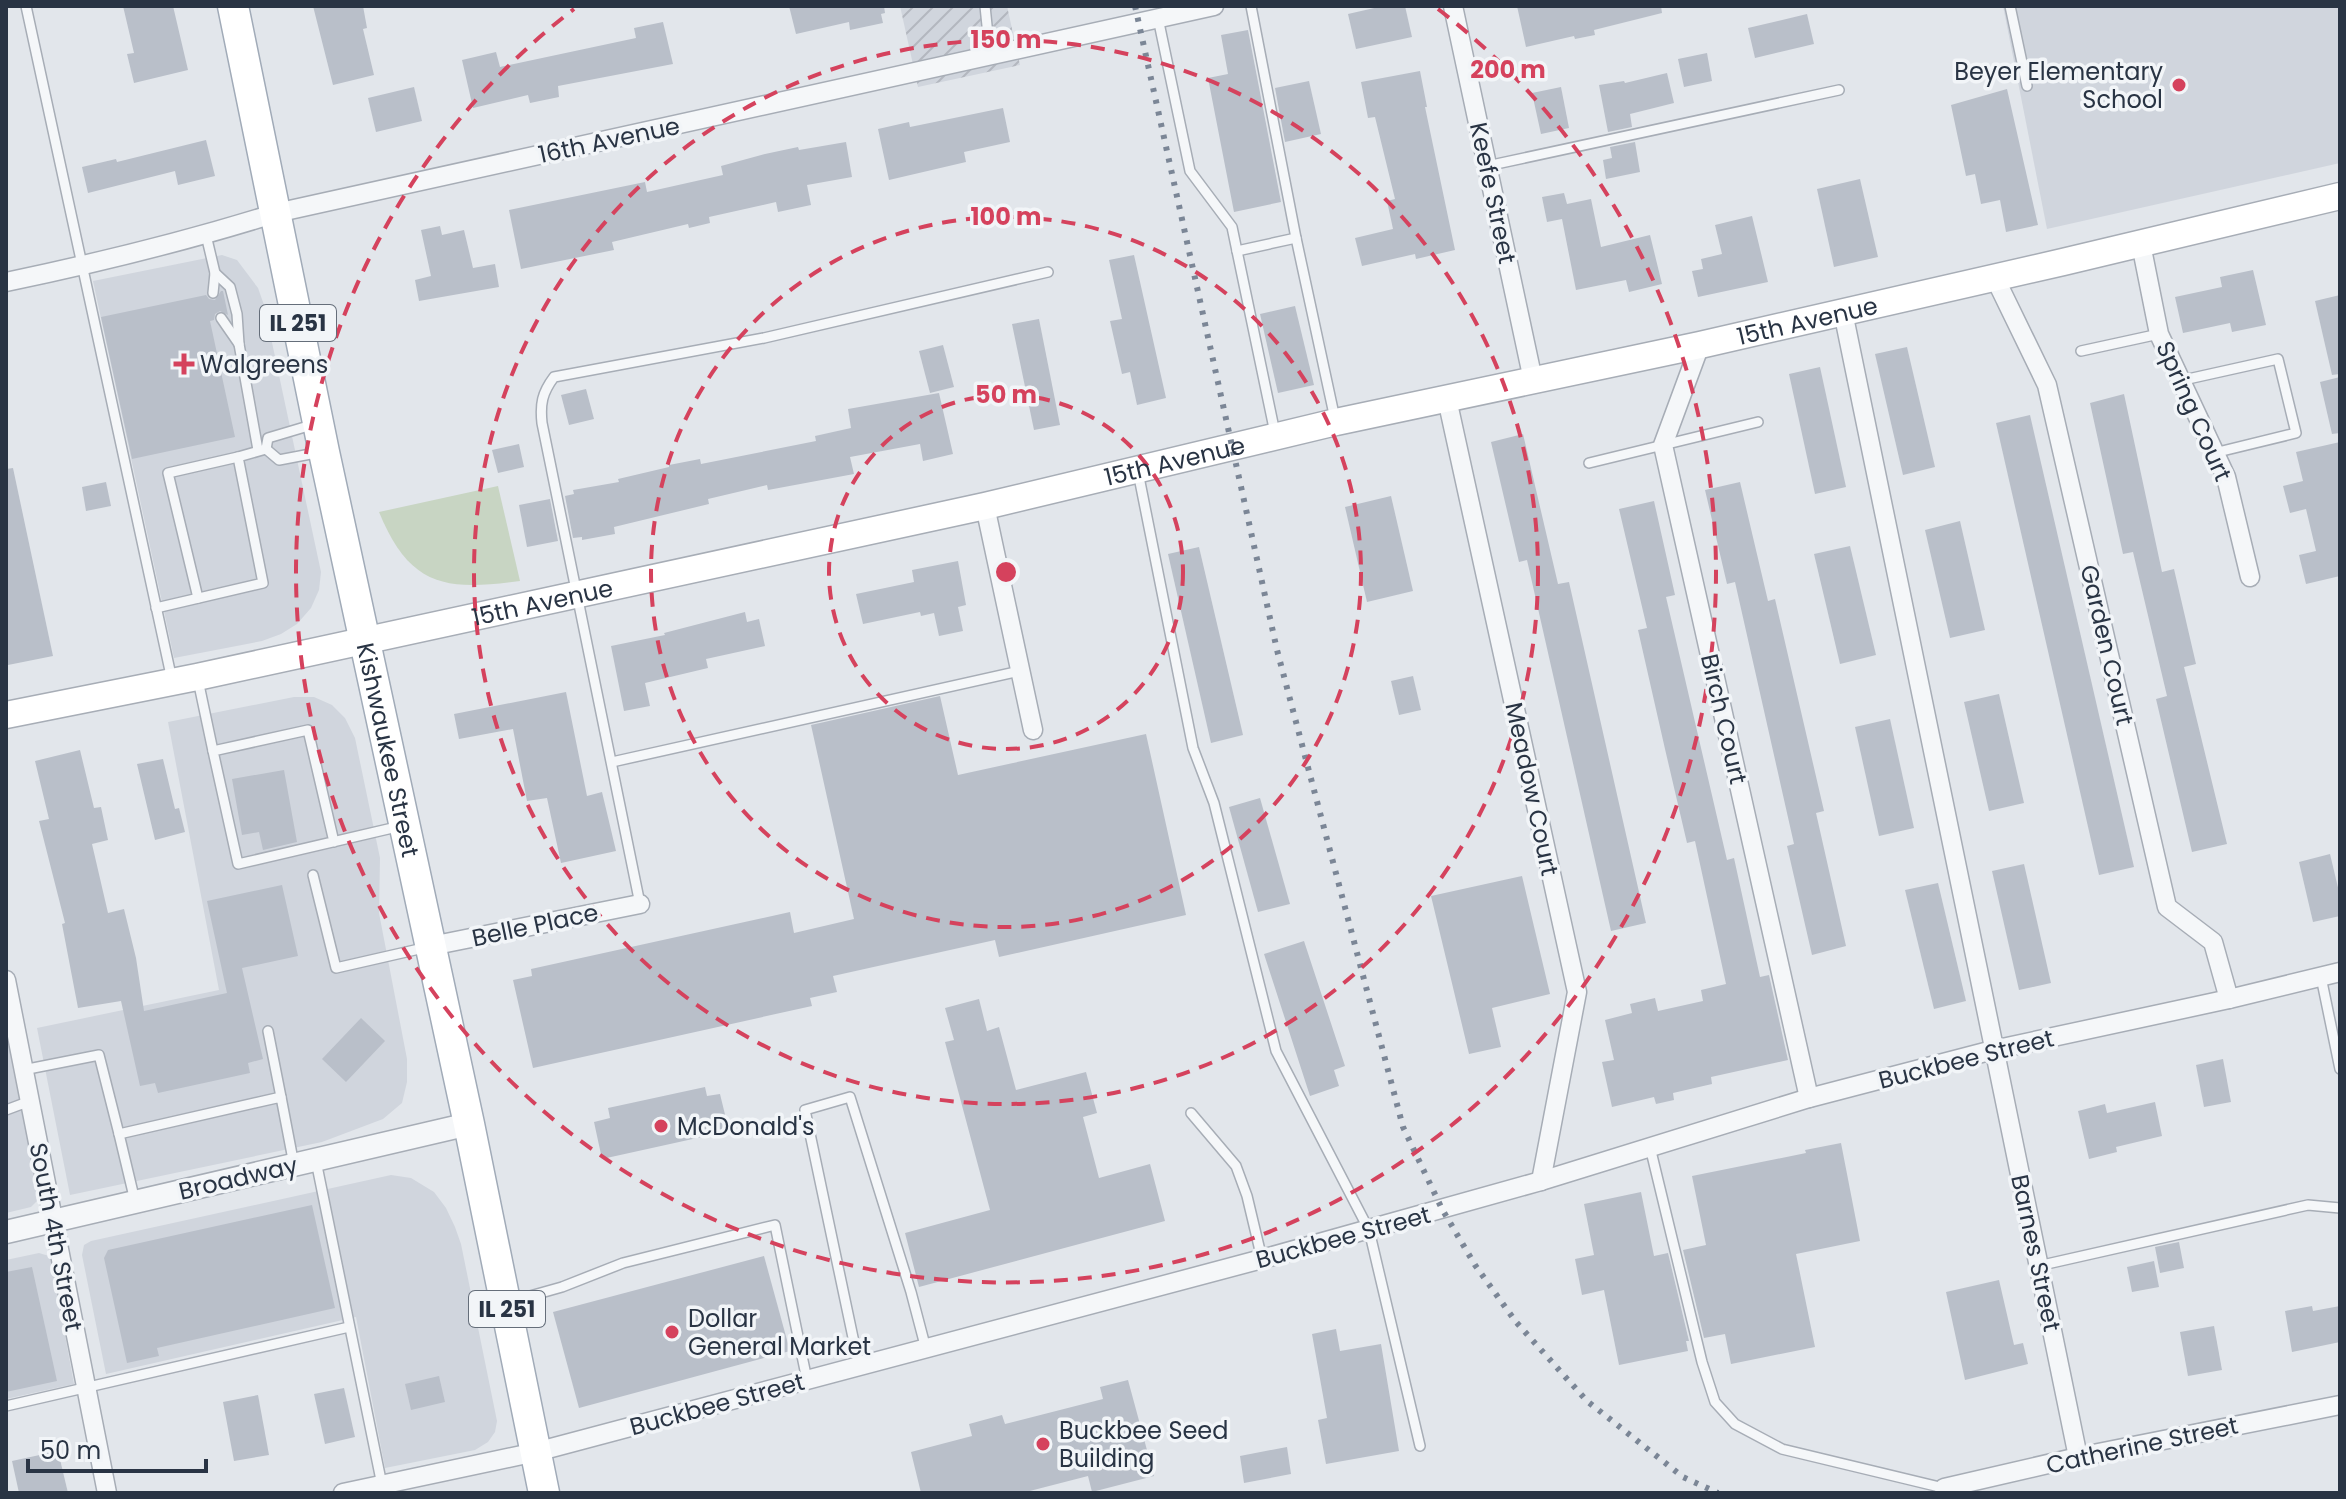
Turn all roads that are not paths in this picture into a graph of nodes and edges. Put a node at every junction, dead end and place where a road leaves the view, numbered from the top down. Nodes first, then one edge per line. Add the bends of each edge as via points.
1 (26, 6) edge
2 (233, 6) edge
3 (985, 6) edge
4 (1214, 6) edge
5 (1251, 6) edge
6 (1453, 6) edge
7 (2010, 6) edge
8 (1158, 18) junction
9 (990, 55) junction
10 (2027, 86) dead end
11 (1839, 90) dead end
12 (1487, 166) junction
13 (2340, 196) edge
14 (276, 213) junction
15 (206, 235) junction
16 (1296, 238) junction
17 (2141, 244) junction
18 (1237, 251) junction
19 (83, 266) junction
20 (1048, 272) dead end
21 (215, 273) junction
22 (1995, 278) junction
23 (6, 282) edge
24 (213, 293) dead end
25 (1843, 312) junction
26 (221, 318) dead end
27 (2159, 334) junction
28 (239, 344) junction
29 (1700, 345) junction
30 (2081, 351) dead end
31 (1533, 380) junction
32 (2179, 381) junction
33 (1447, 399) junction
34 (1336, 422) junction
35 (1758, 422) dead end
36 (1276, 436) junction
37 (321, 438) junction
38 (1663, 445) junction
39 (262, 449) junction
40 (2214, 453) junction
41 (238, 457) junction
42 (1589, 463) dead end
43 (1137, 469) junction
44 (985, 506) junction
45 (2250, 577) dead end
46 (577, 594) junction
47 (198, 598) junction
48 (156, 608) junction
49 (364, 641) junction
50 (1020, 671) junction
51 (184, 678) junction
52 (6, 715) edge
53 (1033, 730) dead end
54 (213, 751) junction
55 (612, 762) junction
56 (404, 825) junction
57 (334, 842) junction
58 (313, 875) dead end
59 (640, 904) joint
60 (431, 946) junction
61 (2340, 972) edge
62 (2321, 977) junction
63 (6, 980) edge
64 (2229, 999) junction
65 (268, 1031) dead end
66 (1993, 1050) junction
67 (2340, 1069) edge
68 (23, 1070) junction
69 (281, 1097) junction
70 (1809, 1098) junction
71 (30, 1101) junction
72 (6, 1110) edge
73 (1191, 1113) dead end
74 (469, 1124) junction
75 (119, 1134) junction
76 (1650, 1147) junction
77 (305, 1163) junction
78 (1541, 1181) junction
79 (135, 1202) junction
80 (2340, 1208) edge
81 (53, 1221) junction
82 (1369, 1230) junction
83 (6, 1232) edge
84 (1262, 1259) junction
85 (2038, 1266) junction
86 (506, 1302) junction
87 (349, 1327) junction
88 (926, 1349) junction
89 (859, 1366) junction
90 (807, 1380) junction
91 (86, 1389) junction
92 (2340, 1405) edge
93 (6, 1406) edge
94 (1420, 1446) dead end
95 (536, 1452) junction
96 (2078, 1457) junction
97 (382, 1485) junction
98 (1944, 1488) joint
99 (107, 1493) edge
100 (343, 1493) edge
101 (544, 1493) edge

1 - 19 lane
2 - 14 main road, Kishwaukee Street / IL 251
3 - 9 lane
4 - 8 street, 16th Avenue
5 - 16 lane
6 - 12 street, Keefe Street
7 - 10 lane
8 - 9 street, 16th Avenue
8 - 18 lane via 1190,171 1232,227
9 - 14 street, 16th Avenue
11 - 12 lane
12 - 31 street, Keefe Street
13 - 17 main road, 15th Avenue
14 - 15 street, 16th Avenue
14 - 37 main road, Kishwaukee Street / IL 251
15 - 19 street, 16th Avenue
15 - 21 lane
16 - 18 lane
16 - 34 lane
17 - 22 main road, 15th Avenue
17 - 27 street, Spring Court
18 - 36 lane
19 - 23 street, 16th Avenue
19 - 48 lane
20 - 46 lane via 764,338 554,377 544,390 541,414
21 - 24 lane
21 - 28 lane via 230,287
22 - 25 main road, 15th Avenue
22 - 64 street, Garden Court via 2047,385 2167,907 2213,942
25 - 29 main road, 15th Avenue
25 - 66 street
26 - 28 lane
27 - 30 lane
27 - 32 street, Spring Court
28 - 39 lane
29 - 31 main road, 15th Avenue
29 - 38 street
31 - 33 main road, 15th Avenue
32 - 40 street, Spring Court
32 - 40 lane via 2278,359 2296,433
33 - 34 main road, 15th Avenue
33 - 78 street, Meadow Court via 1577,992
34 - 36 main road, 15th Avenue
35 - 38 lane
36 - 43 main road, 15th Avenue
37 - 39 lane via 268,438
37 - 39 lane via 279,460
37 - 49 main road, Kishwaukee Street / IL 251
38 - 42 lane
38 - 70 street, Birch Court
39 - 41 lane
40 - 45 street, Spring Court via 2226,477
41 - 47 lane via 263,583
41 - 47 lane via 168,473
43 - 44 main road, 15th Avenue
43 - 82 lane via 1193,748 1214,803 1276,1051
44 - 46 main road, 15th Avenue
44 - 50 street
46 - 49 main road, 15th Avenue
46 - 55 lane
47 - 48 lane
48 - 51 lane
49 - 51 main road, 15th Avenue
49 - 56 main road, Kishwaukee Street / IL 251
50 - 53 street
50 - 55 lane
51 - 52 main road, 15th Avenue
51 - 54 lane
54 - 57 lane via 308,730
54 - 57 lane via 238,864
55 - 59 lane
56 - 57 lane
56 - 60 main road, Kishwaukee Street / IL 251
58 - 60 lane via 336,968
59 - 60 street, Belle Place
60 - 74 main road, Kishwaukee Street / IL 251
61 - 62 street, Buckbee Street
62 - 64 street, Buckbee Street
62 - 67 lane
63 - 68 street, South 4th Street
64 - 66 street, Buckbee Street
65 - 69 lane
66 - 70 street, Buckbee Street
66 - 85 street, Barnes Street
68 - 71 street, South 4th Street
68 - 75 lane via 99,1055
69 - 75 lane
69 - 77 lane
70 - 76 street, Buckbee Street
71 - 72 lane
71 - 81 street, South 4th Street
73 - 84 lane via 1236,1166
74 - 77 street, Broadway
74 - 86 main road, Kishwaukee Street / IL 251
75 - 79 lane
76 - 78 street, Buckbee Street
76 - 98 lane via 1715,1402 1735,1424 1782,1449
77 - 79 street, Broadway
77 - 87 lane
78 - 82 street, Buckbee Street
79 - 81 street, Broadway
80 - 85 lane via 2308,1205
81 - 83 street, Broadway
81 - 91 street, South 4th Street
82 - 84 street, Buckbee Street
82 - 94 lane
84 - 88 street, Buckbee Street
85 - 96 street, Barnes Street
86 - 90 lane via 623,1263 775,1225
86 - 95 main road, Kishwaukee Street / IL 251
87 - 91 lane
87 - 97 lane
88 - 89 street, Buckbee Street
88 - 89 lane via 850,1097 805,1110
89 - 90 street, Buckbee Street
90 - 95 street, Buckbee Street
91 - 93 lane
91 - 99 street, South 4th Street
92 - 96 street, Catherine Street
95 - 97 street, Buckbee Street
95 - 101 main road, Kishwaukee Street / IL 251
96 - 98 street, Catherine Street
97 - 100 street, Buckbee Street

